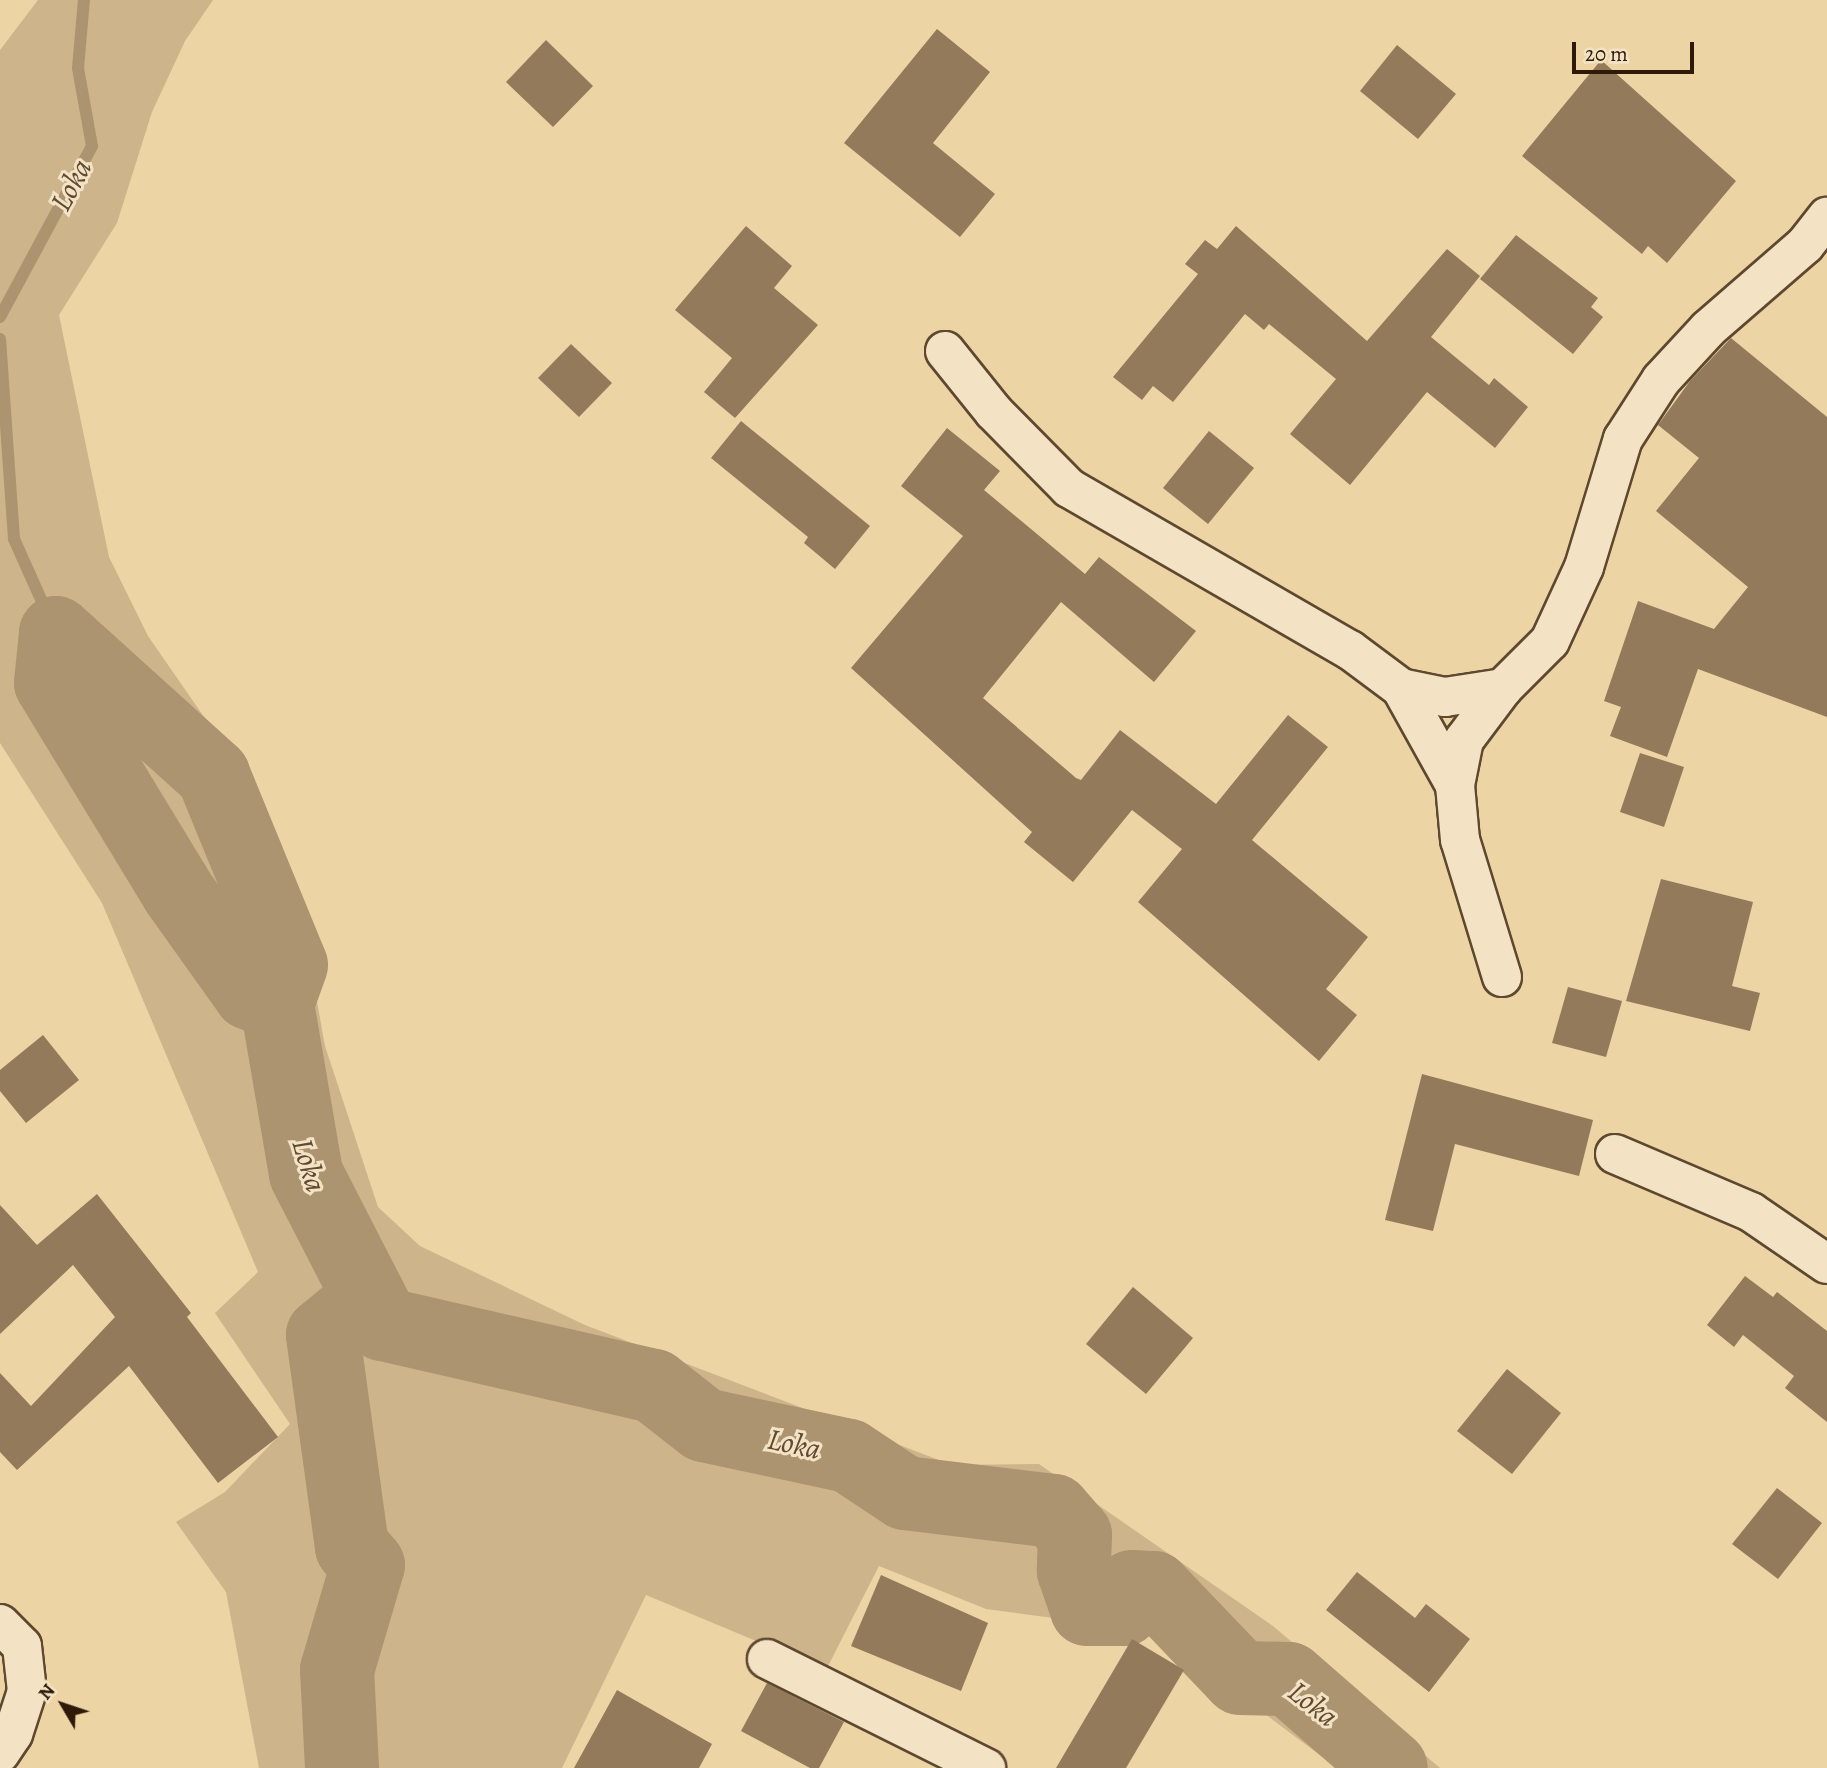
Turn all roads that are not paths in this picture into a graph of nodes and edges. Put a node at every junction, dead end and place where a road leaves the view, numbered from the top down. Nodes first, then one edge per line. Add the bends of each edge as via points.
1 (1827, 218) edge
2 (945, 351) dead end
3 (1401, 688) junction
4 (1503, 688) junction
5 (1455, 785) junction
6 (1502, 977) dead end
7 (1615, 1154) dead end
8 (1827, 1264) edge
9 (0, 1624) edge
10 (767, 1659) dead end
11 (0, 1753) edge
12 (986, 1768) edge

1 - 4 street via 1805,245 1708,329 1661,380 1623,439 1584,567 1550,641
2 - 3 street via 994,412 1069,488 1350,650
3 - 4 street via 1445,696
3 - 5 street
4 - 5 street via 1464,740
5 - 6 street via 1460,840
7 - 8 street via 1751,1212
9 - 11 street via 22,1646 27,1691 13,1734
10 - 12 street

